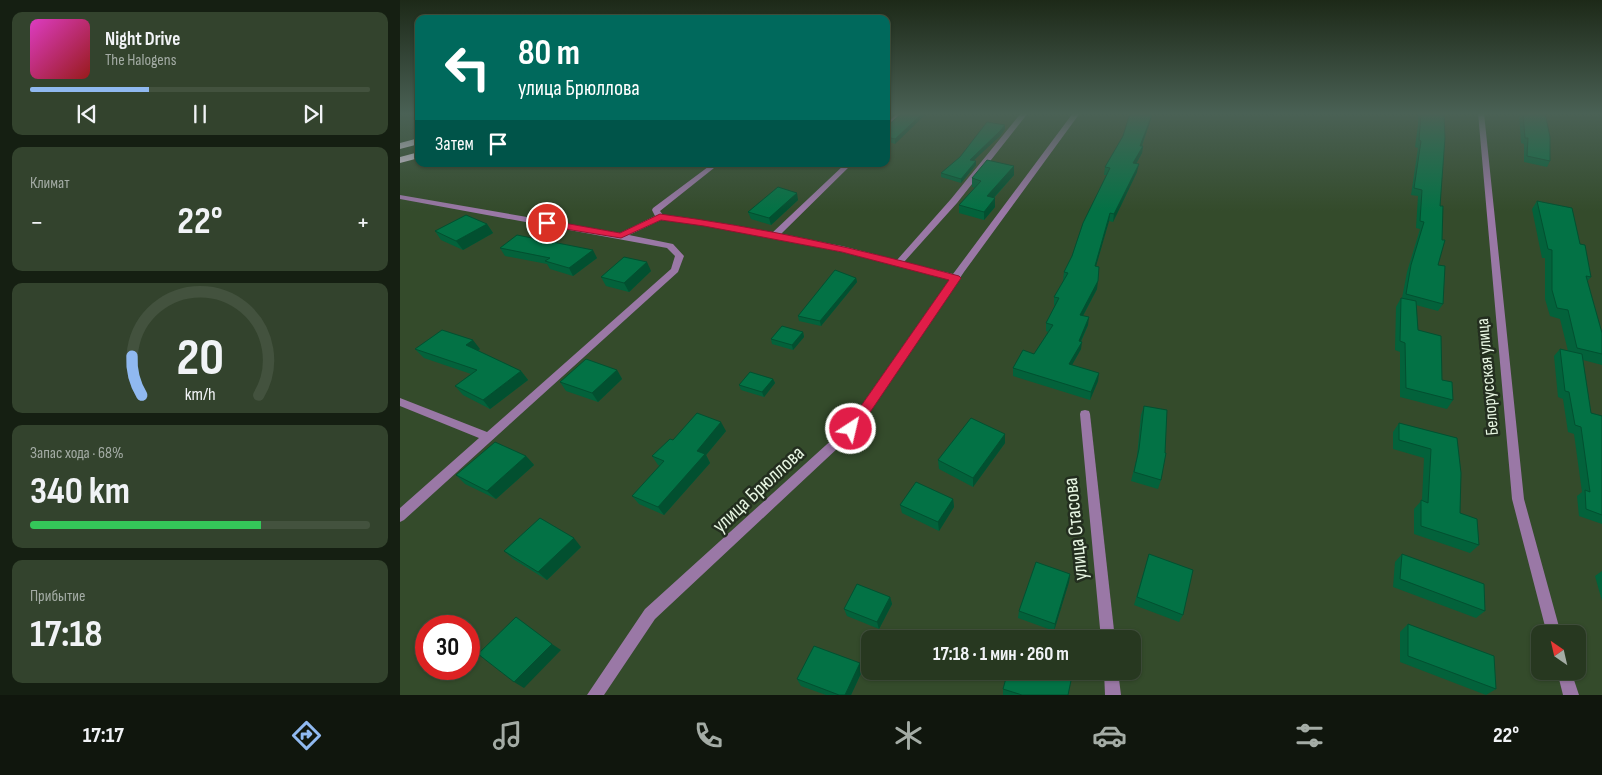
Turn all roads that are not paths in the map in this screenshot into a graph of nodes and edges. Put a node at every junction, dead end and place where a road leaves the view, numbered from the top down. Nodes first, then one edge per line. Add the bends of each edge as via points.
1 (999, 145) edge
2 (1053, 145) edge
3 (1484, 145) edge
4 (415, 156) edge
5 (400, 160) edge
6 (712, 167) edge
7 (846, 167) edge
8 (400, 197) edge
9 (660, 217) junction
10 (621, 236) junction
11 (774, 236) junction
12 (898, 264) junction
13 (956, 278) junction
14 (400, 402) edge
15 (1085, 414) dead end
16 (488, 438) junction
17 (400, 516) edge
18 (1552, 625) edge
19 (1107, 630) edge
20 (1112, 680) edge
21 (1567, 680) edge
22 (595, 695) edge
23 (1113, 695) edge
24 (1571, 695) edge

1 - 12 street
2 - 13 street, улица Брюллова
3 - 18 street, Белорусская улица via 1518,499
4 - 5 highway
6 - 9 street via 656,210
7 - 11 street
8 - 10 street
9 - 10 street
9 - 11 street
10 - 16 street via 670,246 680,256 675,270
11 - 12 street
12 - 13 street
13 - 22 street, улица Брюллова via 851,429 650,614
14 - 16 street
15 - 19 street, улица Стасова
16 - 17 street
20 - 23 street
21 - 24 street

